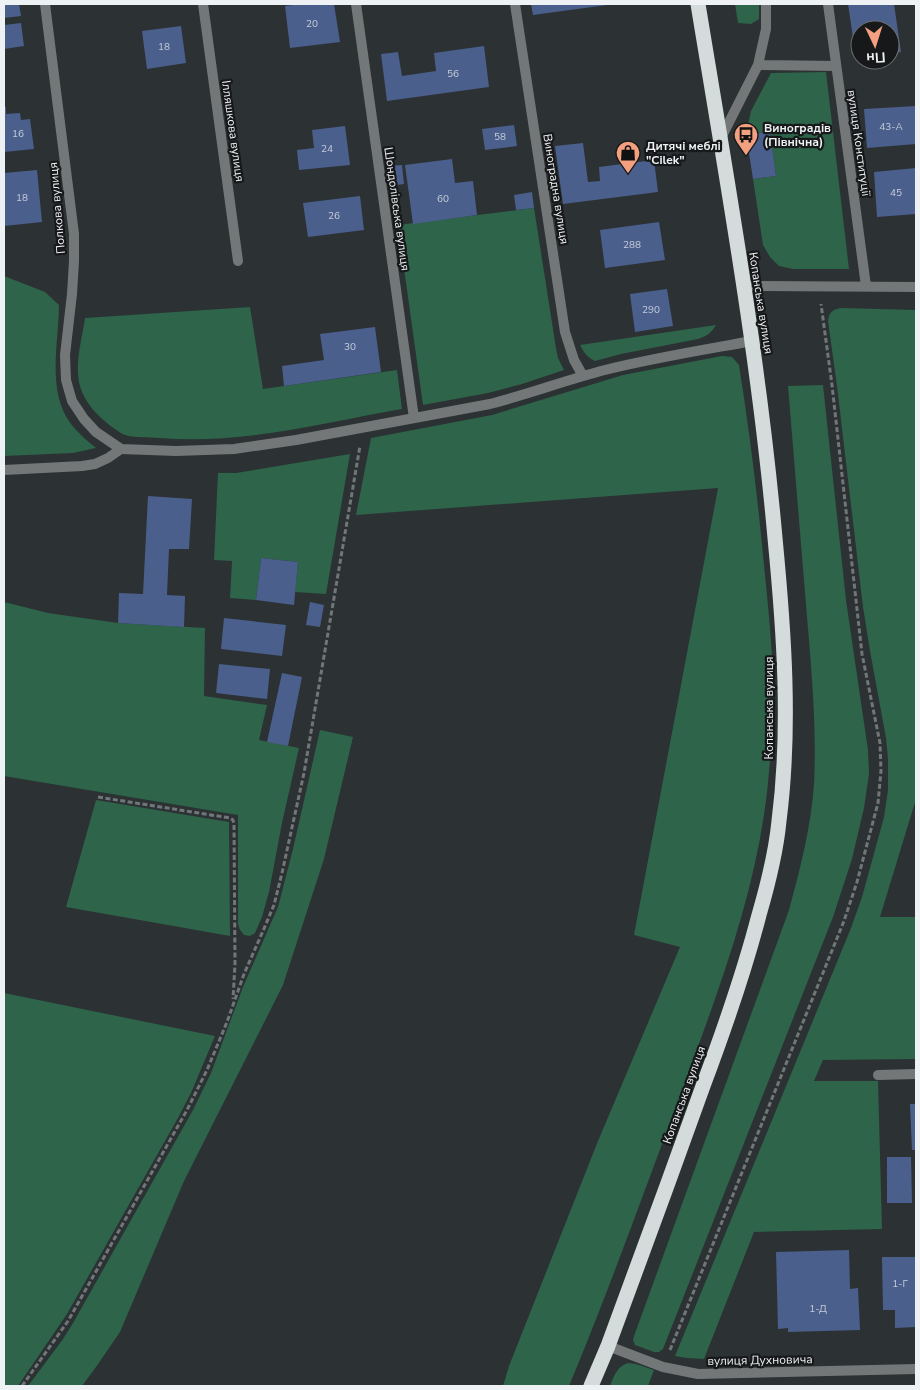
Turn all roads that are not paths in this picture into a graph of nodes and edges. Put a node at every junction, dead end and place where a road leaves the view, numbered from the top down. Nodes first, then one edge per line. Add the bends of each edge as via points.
1 (44, 4) edge
2 (203, 4) edge
3 (356, 4) edge
4 (515, 4) edge
5 (698, 4) edge
6 (766, 4) edge
7 (828, 4) edge
8 (758, 65) junction
9 (836, 66) junction
10 (720, 139) junction
11 (238, 261) dead end
12 (744, 286) junction
13 (866, 286) junction
14 (916, 286) edge
15 (752, 341) junction
16 (582, 376) junction
17 (414, 418) junction
18 (121, 449) junction
19 (4, 470) edge
20 (916, 1074) edge
21 (878, 1075) dead end
22 (608, 1346) junction
23 (916, 1369) edge
24 (591, 1386) edge

1 - 18 street, Полкова вулиця via 74,234 66,380 72,401 84,419 96,432
2 - 11 street, Ілляшкова вулиця
3 - 17 street, Шондолівська вулиця
4 - 16 street, Виноградна вулиця via 565,332
5 - 10 highway, Копанська вулиця
6 - 8 street via 766,30
7 - 9 street, вулиця Конституції
8 - 9 street
8 - 10 street
9 - 13 street, вулиця Конституції
10 - 12 highway, Копанська вулиця
12 - 13 street
12 - 15 highway, Копанська вулиця
13 - 14 street
15 - 16 street
15 - 22 highway, Копанська вулиця via 771,495 784,645 784,776 779,823 770,877 738,989
16 - 17 street via 506,400
17 - 18 street via 234,449
18 - 19 street via 96,464
20 - 21 street
22 - 23 street, вулиця Духновича via 663,1367 698,1374
22 - 24 highway, Копанська вулиця

